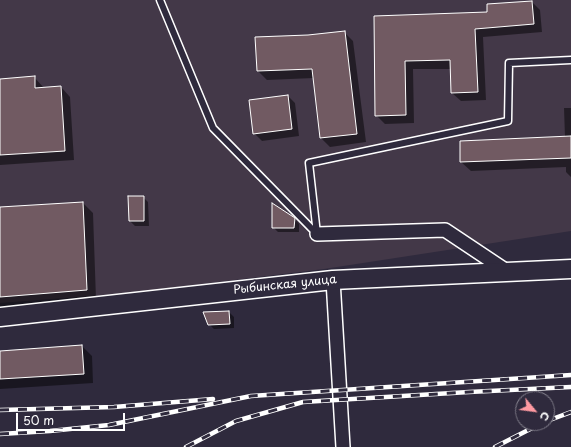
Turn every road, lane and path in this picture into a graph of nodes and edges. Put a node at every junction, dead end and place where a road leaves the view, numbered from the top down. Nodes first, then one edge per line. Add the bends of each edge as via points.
1 (160, 0) edge
2 (571, 60) edge
3 (318, 234) junction
4 (571, 269) edge
5 (508, 272) junction
6 (333, 280) junction
7 (0, 317) edge
8 (343, 447) edge

1 - 3 lane via 213,128
2 - 3 lane via 509,63 508,121 309,163
3 - 5 street via 446,230
4 - 5 main road, Рыбинская улица
5 - 6 main road, Рыбинская улица
6 - 7 main road, Рыбинская улица
6 - 8 street

